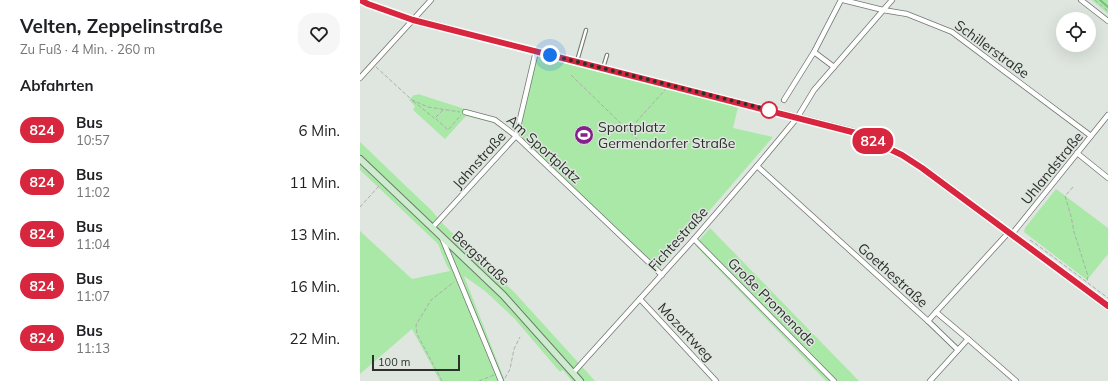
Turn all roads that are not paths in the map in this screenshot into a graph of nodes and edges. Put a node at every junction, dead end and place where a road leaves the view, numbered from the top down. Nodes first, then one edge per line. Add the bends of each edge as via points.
1 (360, 0) edge
2 (431, 0) edge
3 (842, 0) edge
4 (892, 0) edge
5 (1081, 0) edge
6 (883, 10) junction
7 (413, 20) junction
8 (1108, 22) edge
9 (586, 30) dead end
10 (536, 51) junction
11 (814, 52) junction
12 (607, 55) dead end
13 (577, 62) junction
14 (834, 66) junction
15 (603, 68) junction
16 (360, 78) edge
17 (784, 100) dead end
18 (465, 112) road end
19 (1108, 115) edge
20 (797, 118) junction
21 (516, 136) junction
22 (1091, 136) junction
23 (1077, 153) junction
24 (360, 159) edge
25 (757, 166) junction
26 (1108, 178) edge
27 (432, 228) junction
28 (1010, 233) junction
29 (442, 238) junction
30 (694, 239) junction
31 (662, 275) junction
32 (640, 299) junction
33 (1108, 306) edge
34 (936, 312) junction
35 (928, 321) junction
36 (968, 339) junction
37 (958, 350) junction
38 (572, 373) junction
39 (501, 380) edge
40 (580, 381) edge
41 (716, 381) edge
42 (834, 381) edge
43 (930, 381) edge
44 (1016, 381) edge

1 - 7 main road
2 - 7 street
3 - 6 street, Schillerstraße
3 - 11 street
4 - 6 street, Fichtestraße
5 - 8 street
6 - 14 street, Fichtestraße
6 - 22 street, Schillerstraße via 907,14 952,32
7 - 10 main road
7 - 16 street
9 - 13 lane
10 - 13 main road
10 - 21 street, Jahnstraße
11 - 14 street
11 - 17 street
12 - 15 lane
13 - 15 main road
14 - 20 street, Fichtestraße via 814,90
15 - 20 main road
18 - 21 street, Am Sportplatz via 495,120
19 - 22 street, Uhlandstraße
20 - 25 street, Fichtestraße
20 - 28 main road via 856,133 902,155
21 - 27 street, Jahnstraße
21 - 31 street, Am Sportplatz
22 - 23 street, Uhlandstraße
23 - 26 street
23 - 28 street, Uhlandstraße
24 - 27 main road, Bergstraße
25 - 30 street, Fichtestraße
25 - 35 street, Goethestraße
27 - 29 main road, Bergstraße
28 - 33 main road
28 - 34 street, Uhlandstraße
29 - 38 main road, Bergstraße via 503,295
29 - 39 street
30 - 31 street, Fichtestraße
30 - 42 street, Große Promenade
31 - 32 street, Fichtestraße
32 - 38 street, Fichtestraße
32 - 41 street, Mozartweg
34 - 35 street, Goethestraße
34 - 36 street, Goethestraße
35 - 37 street
36 - 37 street
36 - 44 street, Goethestraße
37 - 43 street
38 - 40 main road, Bergstraße

